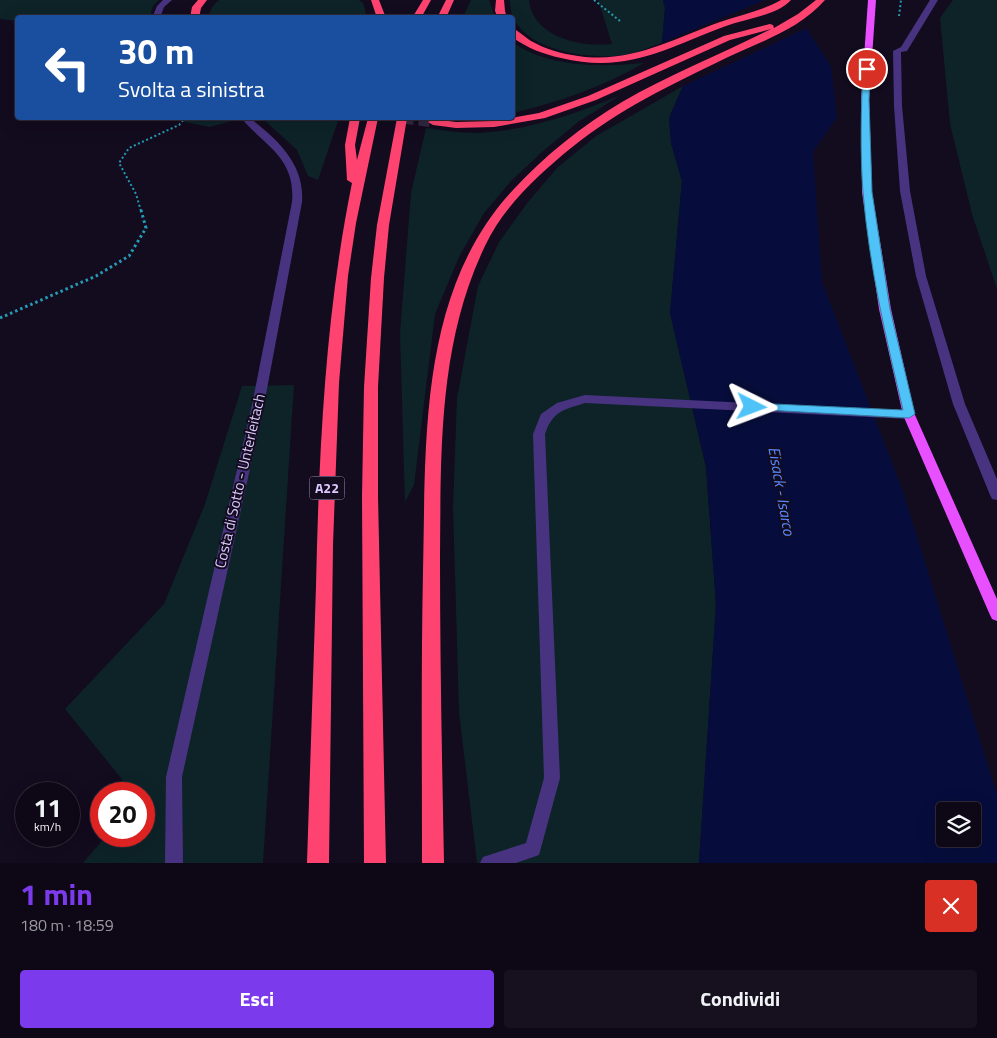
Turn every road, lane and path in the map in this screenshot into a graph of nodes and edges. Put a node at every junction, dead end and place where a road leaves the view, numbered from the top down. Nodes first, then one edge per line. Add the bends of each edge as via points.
1 (168, 0) edge
2 (203, 0) edge
3 (374, 0) edge
4 (427, 0) edge
5 (450, 0) edge
6 (500, 0) edge
7 (594, 0) edge
8 (787, 0) edge
9 (872, 0) edge
10 (934, 0) edge
11 (820, 2) edge
12 (772, 8) junction
13 (158, 15) edge
14 (195, 15) edge
15 (381, 15) edge
16 (418, 15) edge
17 (442, 15) edge
18 (502, 15) edge
19 (793, 20) junction
20 (620, 21) dead end
21 (515, 33) edge
22 (727, 38) junction
23 (183, 120) edge
24 (247, 120) edge
25 (355, 120) edge
26 (372, 120) edge
27 (402, 120) edge
28 (433, 122) dead end
29 (355, 190) junction
30 (0, 318) edge
31 (909, 414) junction
32 (997, 496) edge
33 (997, 615) edge
34 (174, 863) edge
35 (318, 863) edge
36 (375, 863) edge
37 (433, 863) edge
38 (489, 863) edge

1 - 13 street
2 - 14 highway
3 - 15 highway
4 - 16 highway
5 - 17 highway
6 - 18 highway
7 - 20 path
8 - 12 highway
9 - 31 main road via 865,100 867,192 885,309
10 - 32 street via 904,48 898,51 898,106 905,192 920,276 959,404
11 - 19 highway
12 - 21 highway via 712,28 662,50 626,60 566,57 527,43
12 - 22 highway
19 - 22 highway
19 - 37 highway via 769,35 626,104 589,129 544,164 510,200 479,244 458,298 443,350 436,397 432,590
22 - 28 highway via 592,98 541,116 494,124
23 - 30 path via 129,148 119,163 136,194 146,228 129,256 96,276
24 - 34 street, Costa di Sotto - Unterleitach via 289,161 297,188 296,216 260,395 174,777
25 - 29 highway via 350,144
26 - 29 highway, A22
27 - 36 highway via 381,229 374,324 370,440
29 - 35 highway, A22 via 342,280 328,441
31 - 33 main road
31 - 38 street via 585,399 561,406 545,417 539,434 552,778 533,849

